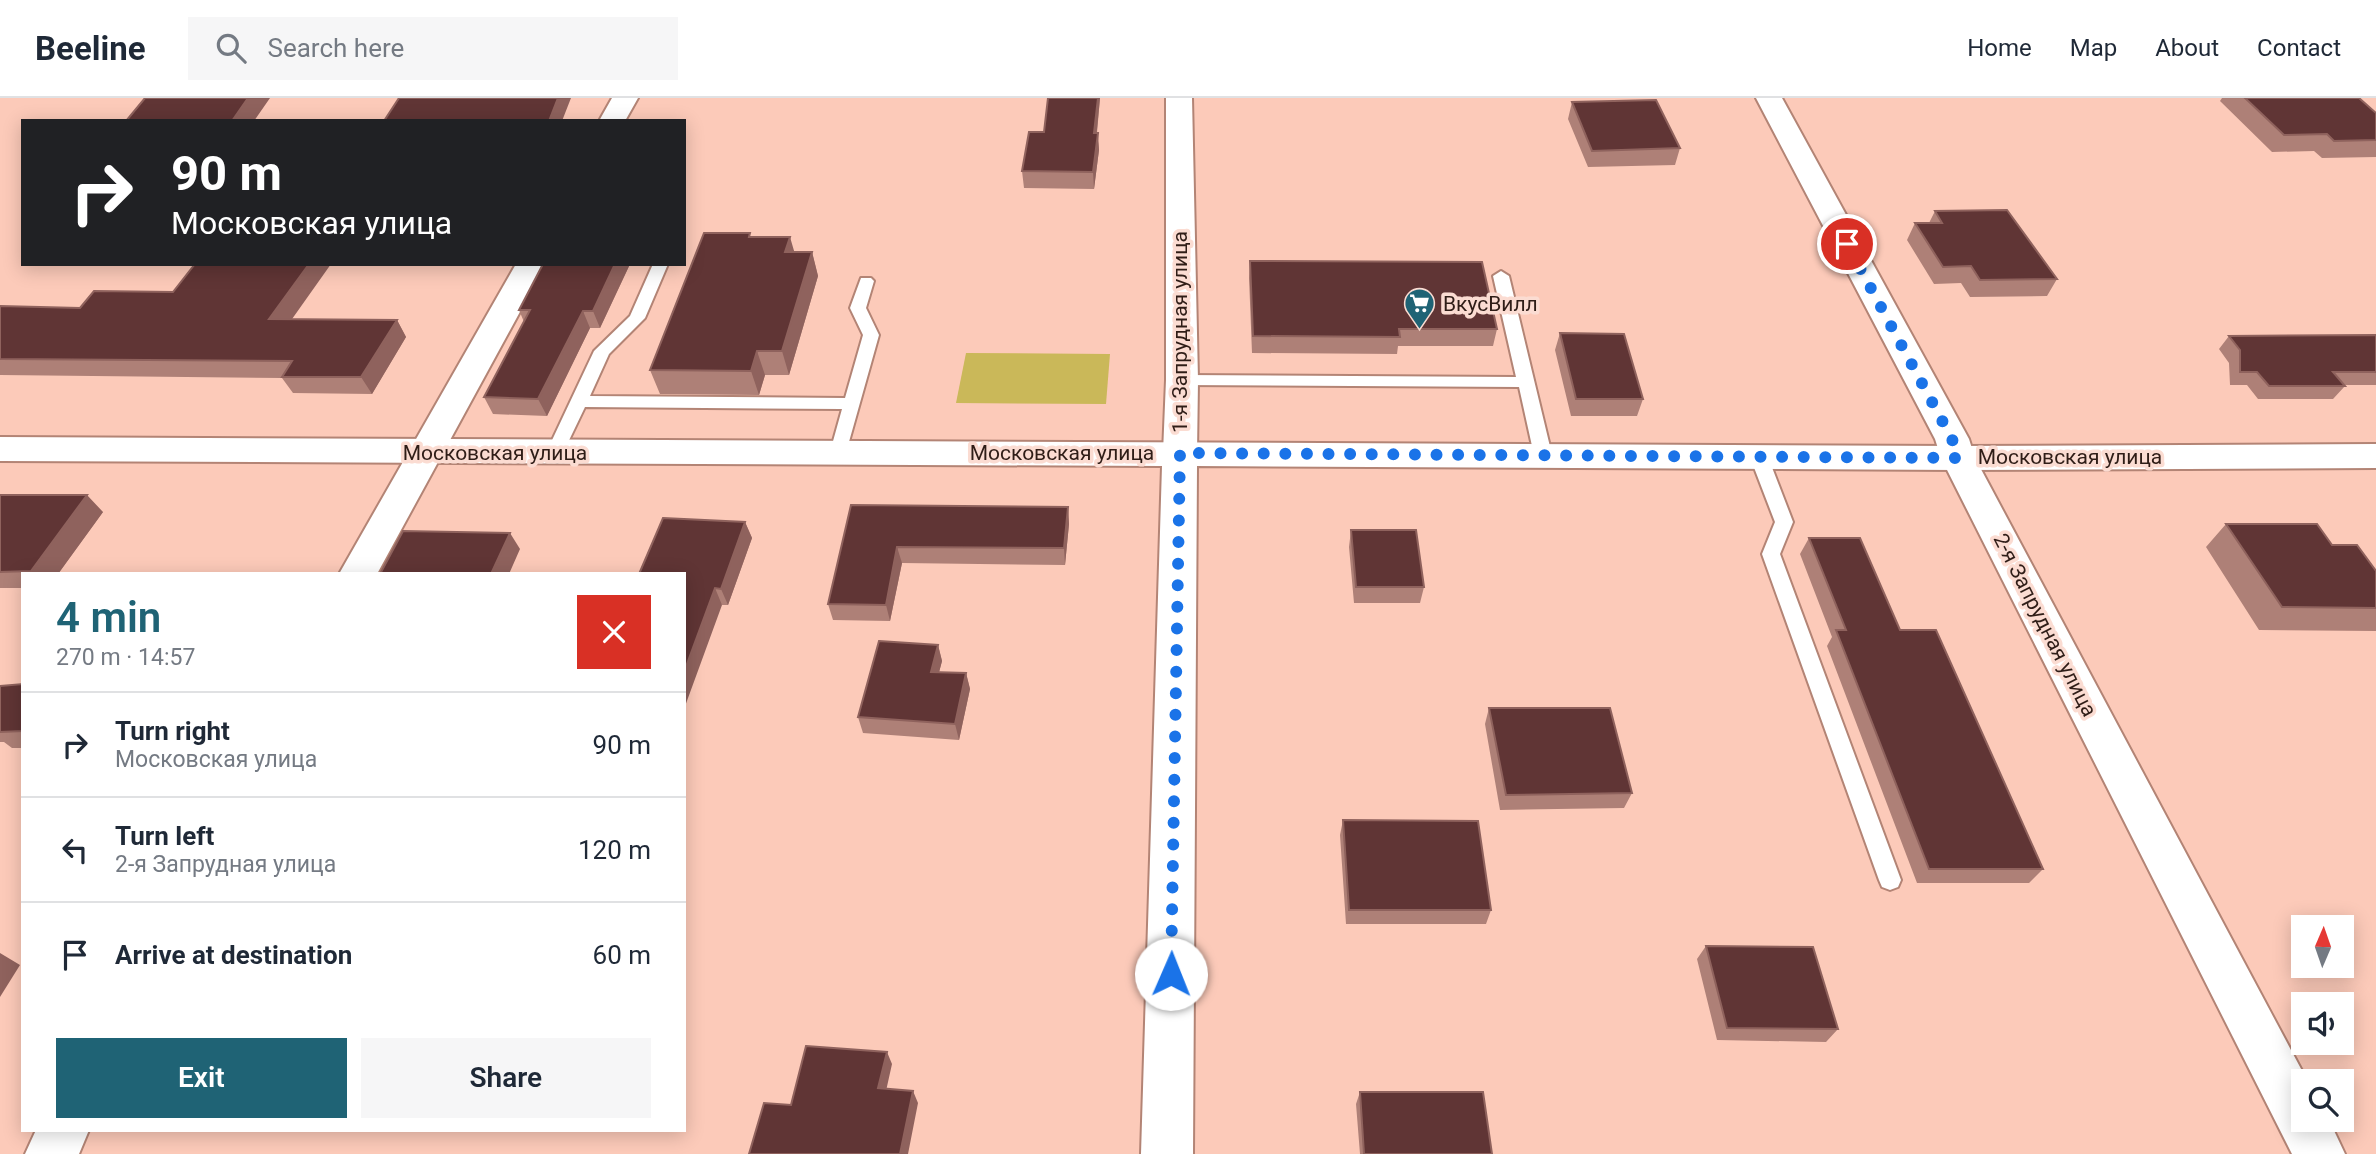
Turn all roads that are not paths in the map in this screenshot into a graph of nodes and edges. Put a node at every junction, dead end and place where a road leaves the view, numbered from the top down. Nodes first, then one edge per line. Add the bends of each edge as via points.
1 (625, 98) edge
2 (1179, 98) edge
3 (1769, 98) edge
4 (613, 119) edge
5 (530, 266) edge
6 (660, 266) edge
7 (1501, 276) dead end
8 (866, 281) dead end
9 (1182, 380) junction
10 (1526, 382) junction
11 (579, 401) junction
12 (852, 404) junction
13 (0, 449) edge
14 (839, 452) junction
15 (424, 453) junction
16 (555, 453) junction
17 (1180, 453) junction
18 (1543, 455) junction
19 (2376, 456) edge
20 (1759, 457) junction
21 (1958, 458) junction
22 (359, 572) edge
23 (1890, 880) dead end
24 (63, 1132) edge
25 (51, 1154) edge
26 (1167, 1154) edge
27 (2319, 1154) edge

1 - 4 street
2 - 9 street, 1-я Запрудная улица
3 - 21 street, 2-я Запрудная улица via 1952,439
5 - 15 street
6 - 11 lane via 637,318 602,351
7 - 10 lane
8 - 12 lane via 858,308 871,335
9 - 10 lane
9 - 17 street, 1-я Запрудная улица
10 - 18 lane
11 - 12 lane
11 - 16 lane
12 - 14 lane
13 - 15 street, Московская улица
14 - 16 street, Московская улица
14 - 17 street, Московская улица
15 - 16 street, Московская улица
15 - 22 street
17 - 18 street, Московская улица
17 - 26 street, 1-я Запрудная улица
18 - 20 street, Московская улица
19 - 21 street, Московская улица
20 - 21 street, Московская улица
20 - 23 lane via 1784,522 1771,554
21 - 27 street, 2-я Запрудная улица
24 - 25 street

